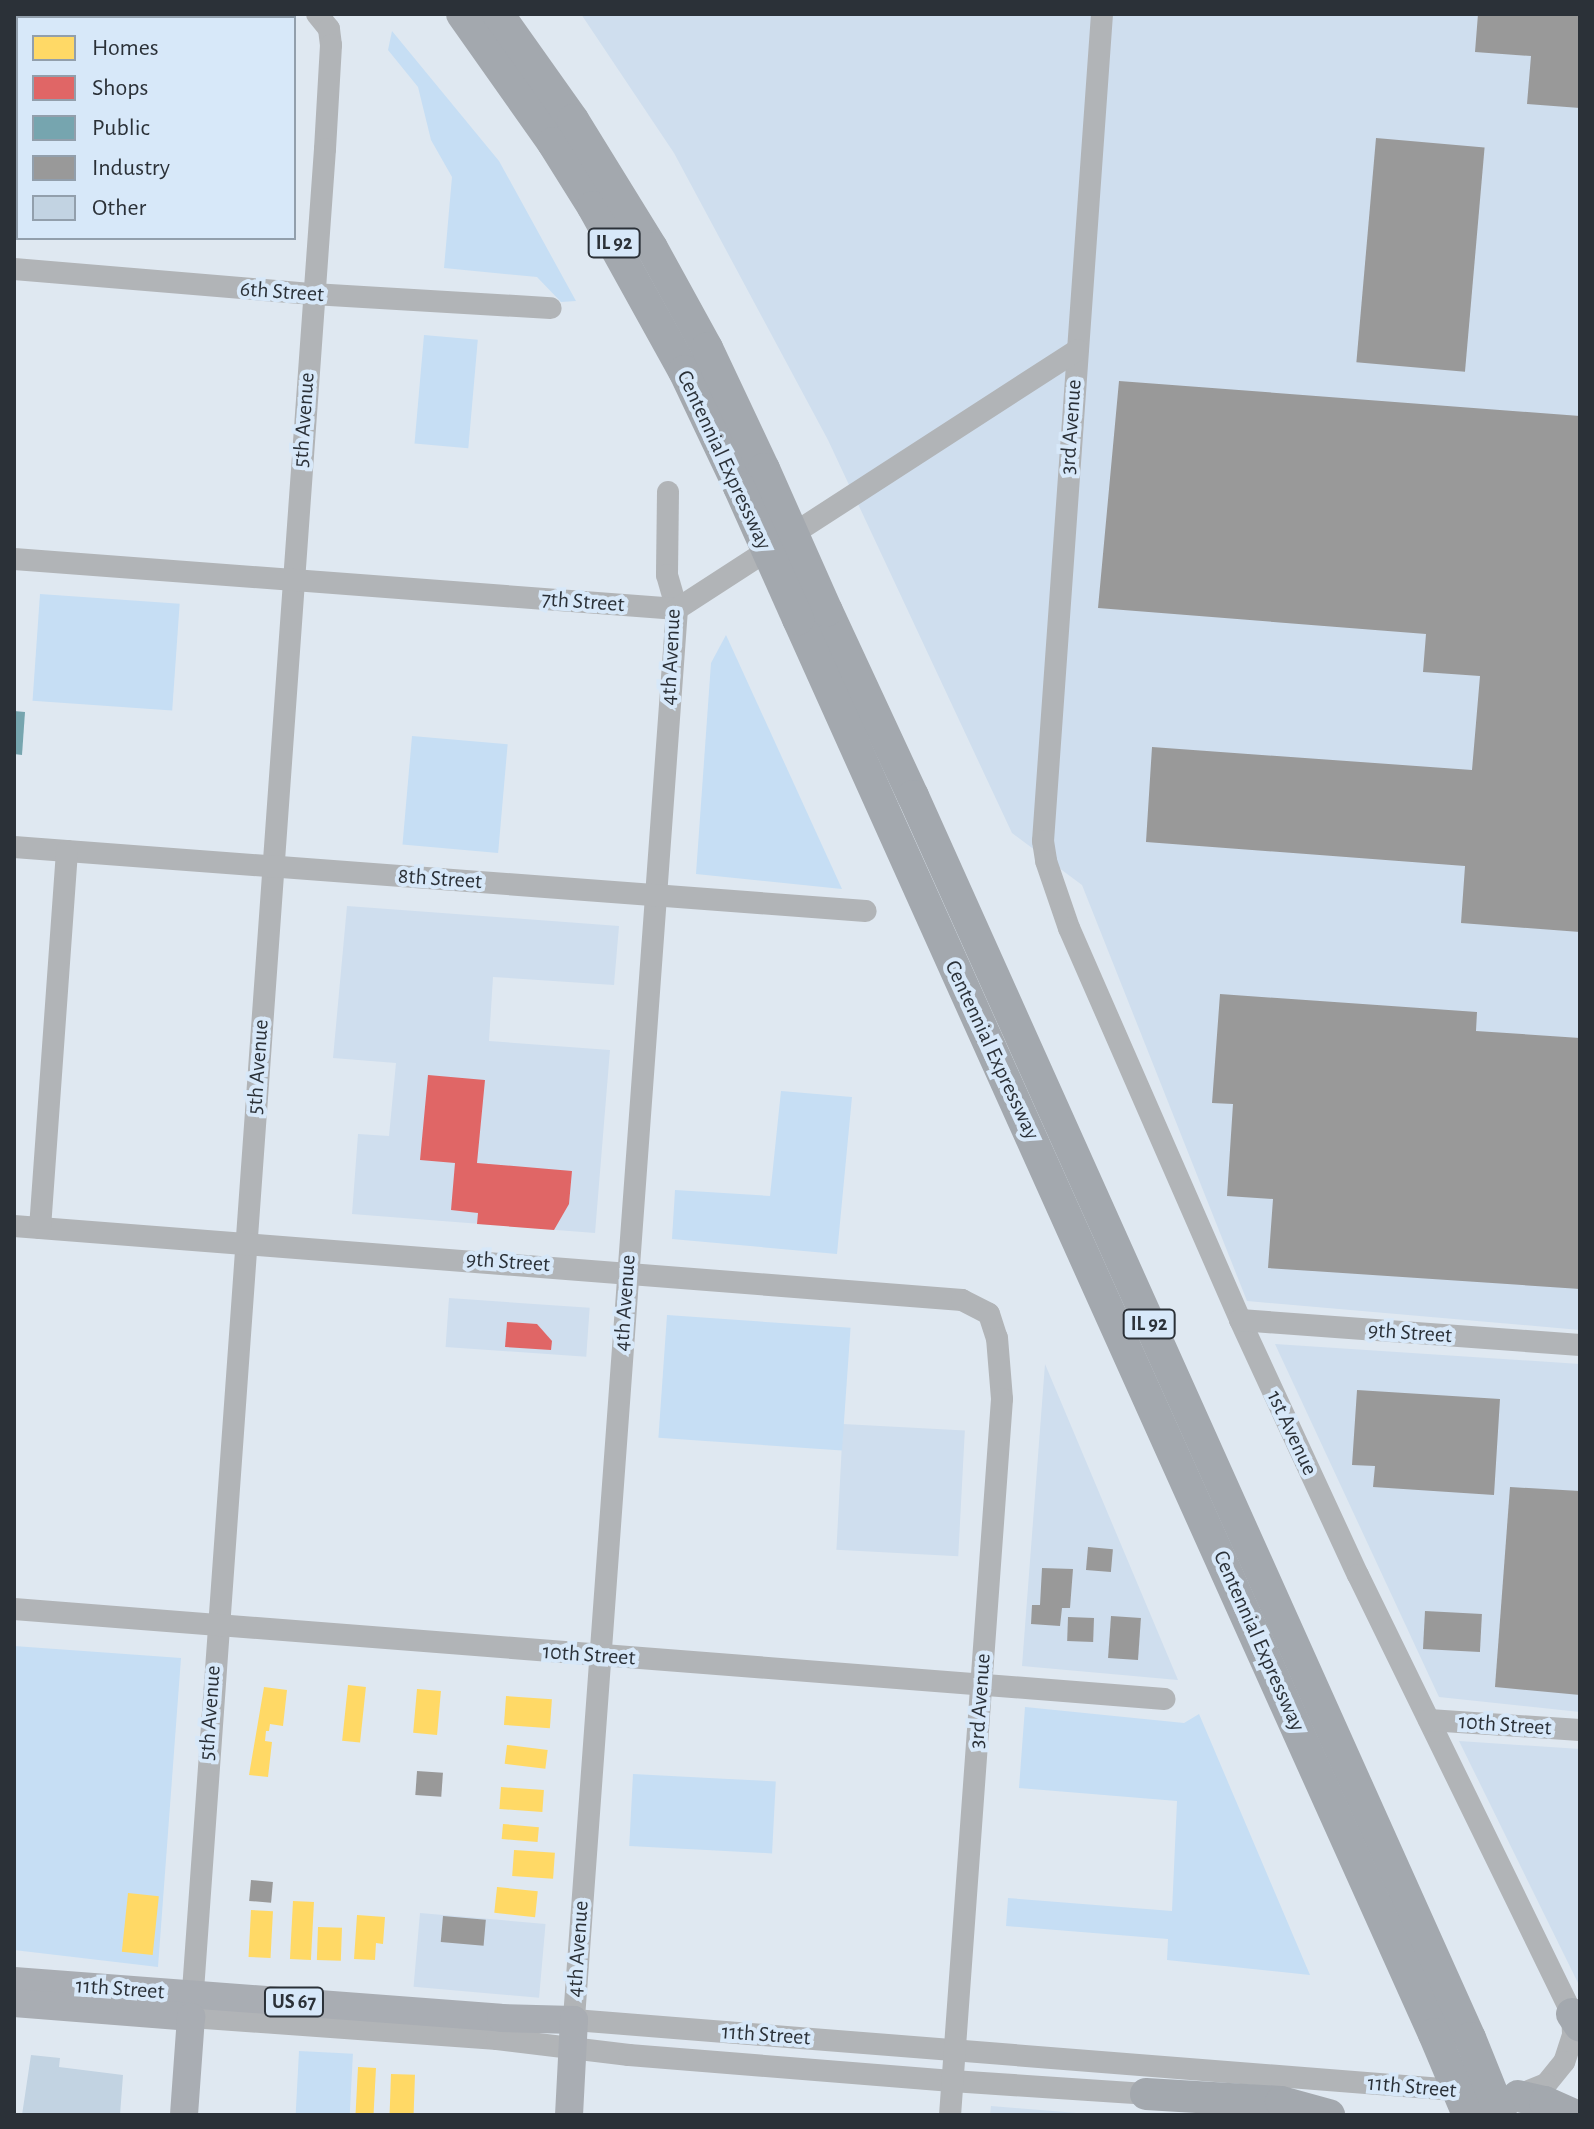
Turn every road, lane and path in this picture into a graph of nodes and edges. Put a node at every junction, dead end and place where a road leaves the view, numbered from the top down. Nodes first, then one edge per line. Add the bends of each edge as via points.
1 (462, 14) edge
2 (498, 14) edge
3 (525, 14) edge
4 (1102, 14) edge
5 (320, 17) edge
6 (613, 183) junction
7 (14, 269) edge
8 (313, 294) junction
9 (551, 308) dead end
10 (1077, 350) junction
11 (752, 478) junction
12 (668, 492) dead end
13 (14, 559) edge
14 (293, 582) junction
15 (677, 609) junction
16 (812, 615) junction
17 (1043, 841) joint
18 (14, 847) edge
19 (67, 851) junction
20 (272, 868) junction
21 (654, 894) junction
22 (866, 911) dead end
23 (14, 1226) edge
24 (40, 1228) junction
25 (245, 1242) junction
26 (627, 1271) junction
27 (1240, 1320) junction
28 (993, 1321) joint
29 (1580, 1345) edge
30 (14, 1609) edge
31 (216, 1623) junction
32 (599, 1656) junction
33 (981, 1686) junction
34 (1164, 1699) dead end
35 (1429, 1720) junction
36 (1580, 1730) edge
37 (14, 1981) edge
38 (14, 2003) edge
39 (192, 2005) junction
40 (574, 2020) junction
41 (1576, 2020) edge
42 (574, 2049) junction
43 (955, 2049) junction
44 (952, 2081) junction
45 (1146, 2094) joint
46 (1510, 2106) edge
47 (184, 2115) edge
48 (569, 2115) edge
49 (950, 2115) edge
50 (1329, 2115) edge
51 (1468, 2115) edge
52 (1574, 2115) edge

1 - 11 highway, Centennial Expressway / IL 92 via 553,143
2 - 6 highway, Centennial Expressway / IL 92
3 - 6 highway
4 - 10 street, 3rd Avenue
5 - 8 street, 5th Avenue via 331,45
6 - 11 highway, Centennial Expressway / IL 92 via 707,348
7 - 8 street, 6th Street
8 - 9 street, 6th Street
8 - 14 street, 5th Avenue
10 - 15 street
10 - 17 street, 3rd Avenue
11 - 16 highway, Centennial Expressway / IL 92, bridge
12 - 15 street, 4th Avenue via 667,575
13 - 14 street, 7th Street
14 - 15 street, 7th Street
14 - 20 street, 5th Avenue
15 - 21 street, 4th Avenue
16 - 46 highway, Centennial Expressway / IL 92, bridge via 1470,2038
16 - 51 highway, Centennial Expressway / IL 92, bridge
17 - 27 street, 1st Avenue via 1054,890
18 - 19 street, 8th Street
19 - 20 street, 8th Street
19 - 24 street
20 - 21 street, 8th Street
20 - 25 street, 5th Avenue
21 - 22 street, 8th Street
21 - 26 street, 4th Avenue
23 - 24 street, 9th Street
24 - 25 street, 9th Street
25 - 26 street, 9th Street
25 - 31 street, 5th Avenue
26 - 28 street, 9th Street via 962,1300 978,1306
26 - 32 street, 4th Avenue
27 - 29 street, 9th Street
27 - 35 street, 1st Avenue
28 - 33 street, 3rd Avenue via 1002,1399
30 - 31 street, 10th Street
31 - 32 street, 10th Street
31 - 39 street, 5th Avenue
32 - 33 street, 10th Street
32 - 40 street, 4th Avenue
33 - 34 street, 10th Street
33 - 43 street, 3rd Avenue
35 - 36 street, 10th Street
35 - 41 street, 1st Avenue
37 - 39 main road, 11th Street / US 67
38 - 39 main road, 11th Street / US 67
39 - 40 main road, 11th Street / US 67
39 - 42 street, 11th Street
39 - 47 main road, 5th Avenue
40 - 42 main road, 4th Avenue
40 - 43 street, 11th Street
41 - 46 street via 1564,2062 1546,2084
42 - 44 street, 11th Street
42 - 48 main road, 4th Avenue
43 - 44 street, 3rd Avenue
43 - 46 street, 11th Street
44 - 45 street, 11th Street
44 - 49 street, 3rd Avenue
45 - 50 highway via 1281,2102
46 - 52 highway via 1545,2102

